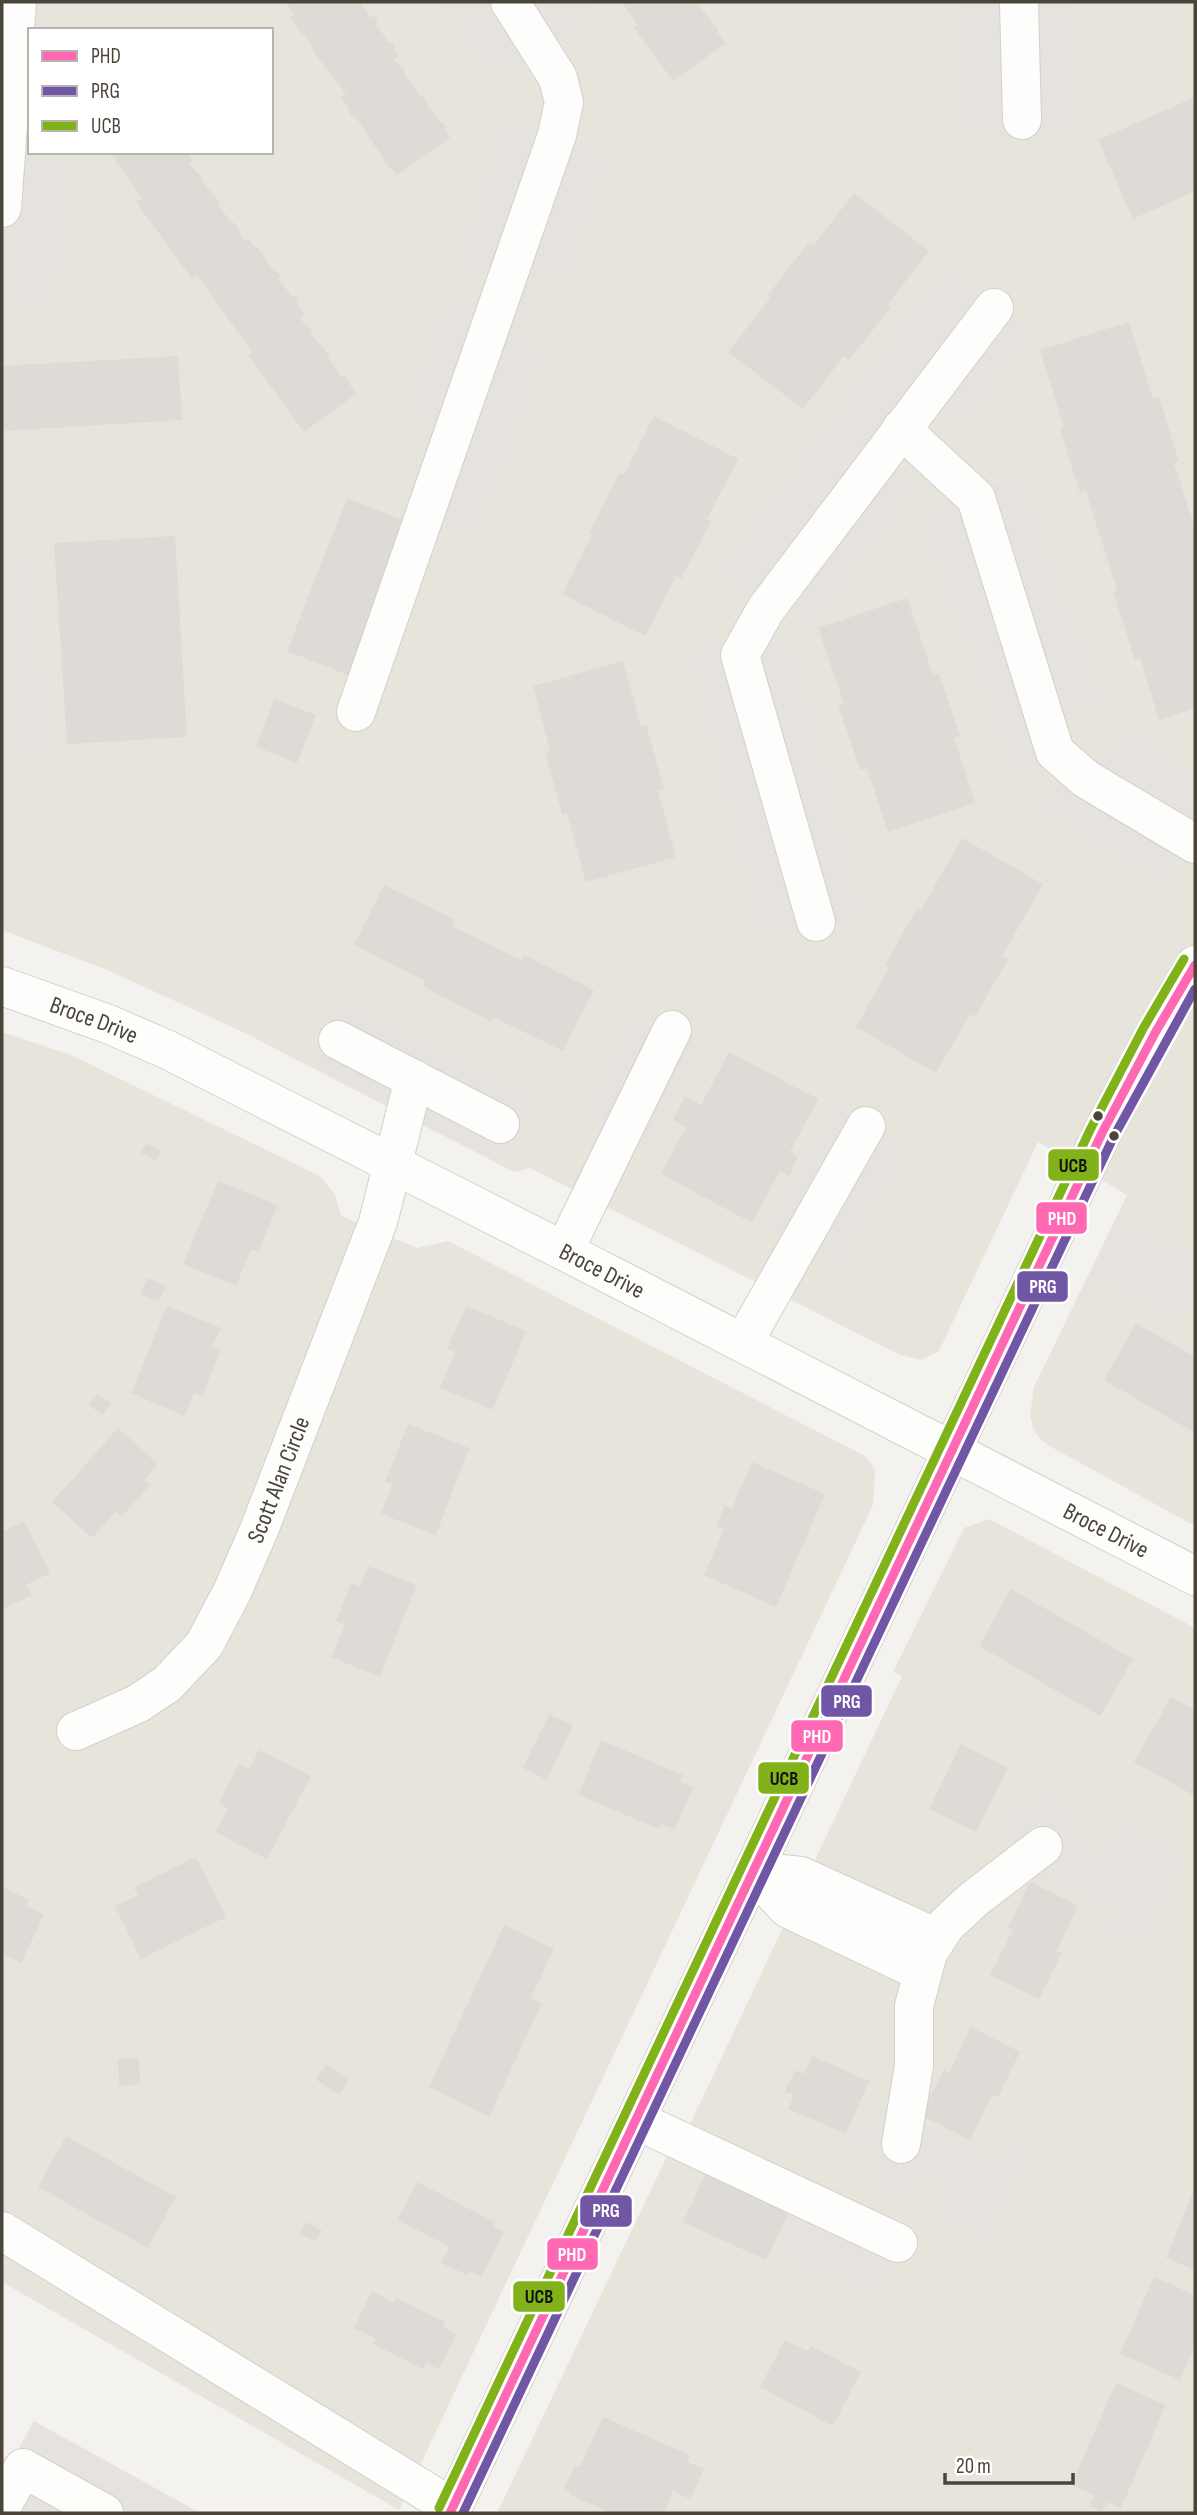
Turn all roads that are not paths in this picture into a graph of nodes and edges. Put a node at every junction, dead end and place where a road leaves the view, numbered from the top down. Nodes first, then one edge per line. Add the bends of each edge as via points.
1 (17, 2) edge
2 (510, 2) edge
3 (1018, 2) edge
4 (1022, 120) dead end
5 (2, 208) edge
6 (994, 308) dead end
7 (901, 429) junction
8 (356, 712) dead end
9 (1195, 844) edge
10 (816, 922) dead end
11 (1195, 965) edge
12 (2, 986) edge
13 (672, 1030) dead end
14 (338, 1040) dead end
15 (414, 1079) junction
16 (500, 1124) dead end
17 (866, 1126) dead end
18 (393, 1163) junction
19 (564, 1251) junction
20 (743, 1343) junction
21 (951, 1450) junction
22 (1195, 1576) edge
23 (76, 1731) dead end
24 (1043, 1846) dead end
25 (753, 1871) junction
26 (929, 1955) junction
27 (636, 2120) junction
28 (901, 2144) dead end
29 (2, 2231) edge
30 (898, 2243) dead end
31 (2, 2506) edge
32 (451, 2511) edge
33 (104, 2513) edge

1 - 5 street
2 - 8 street via 558,78 564,103 557,135
3 - 4 street
6 - 7 street
7 - 9 street via 976,498 1055,752 1086,779
7 - 10 street via 766,609 740,655
11 - 21 street via 1102,1133
12 - 18 street, Broce Drive via 168,1050
13 - 19 street
14 - 15 street
15 - 16 street
15 - 18 street, Scott Alan Circle
17 - 20 street
18 - 19 street, Broce Drive
18 - 23 street, Scott Alan Circle via 379,1222 259,1530 204,1645 167,1684 137,1704
19 - 20 street, Broce Drive
20 - 21 street, Broce Drive
21 - 22 street, Broce Drive
21 - 25 street
24 - 26 street via 946,1925
25 - 26 street via 801,1876
25 - 27 street
26 - 28 street via 914,2006 914,2066
27 - 30 street
27 - 32 street
29 - 32 street
31 - 33 street via 23,2468

